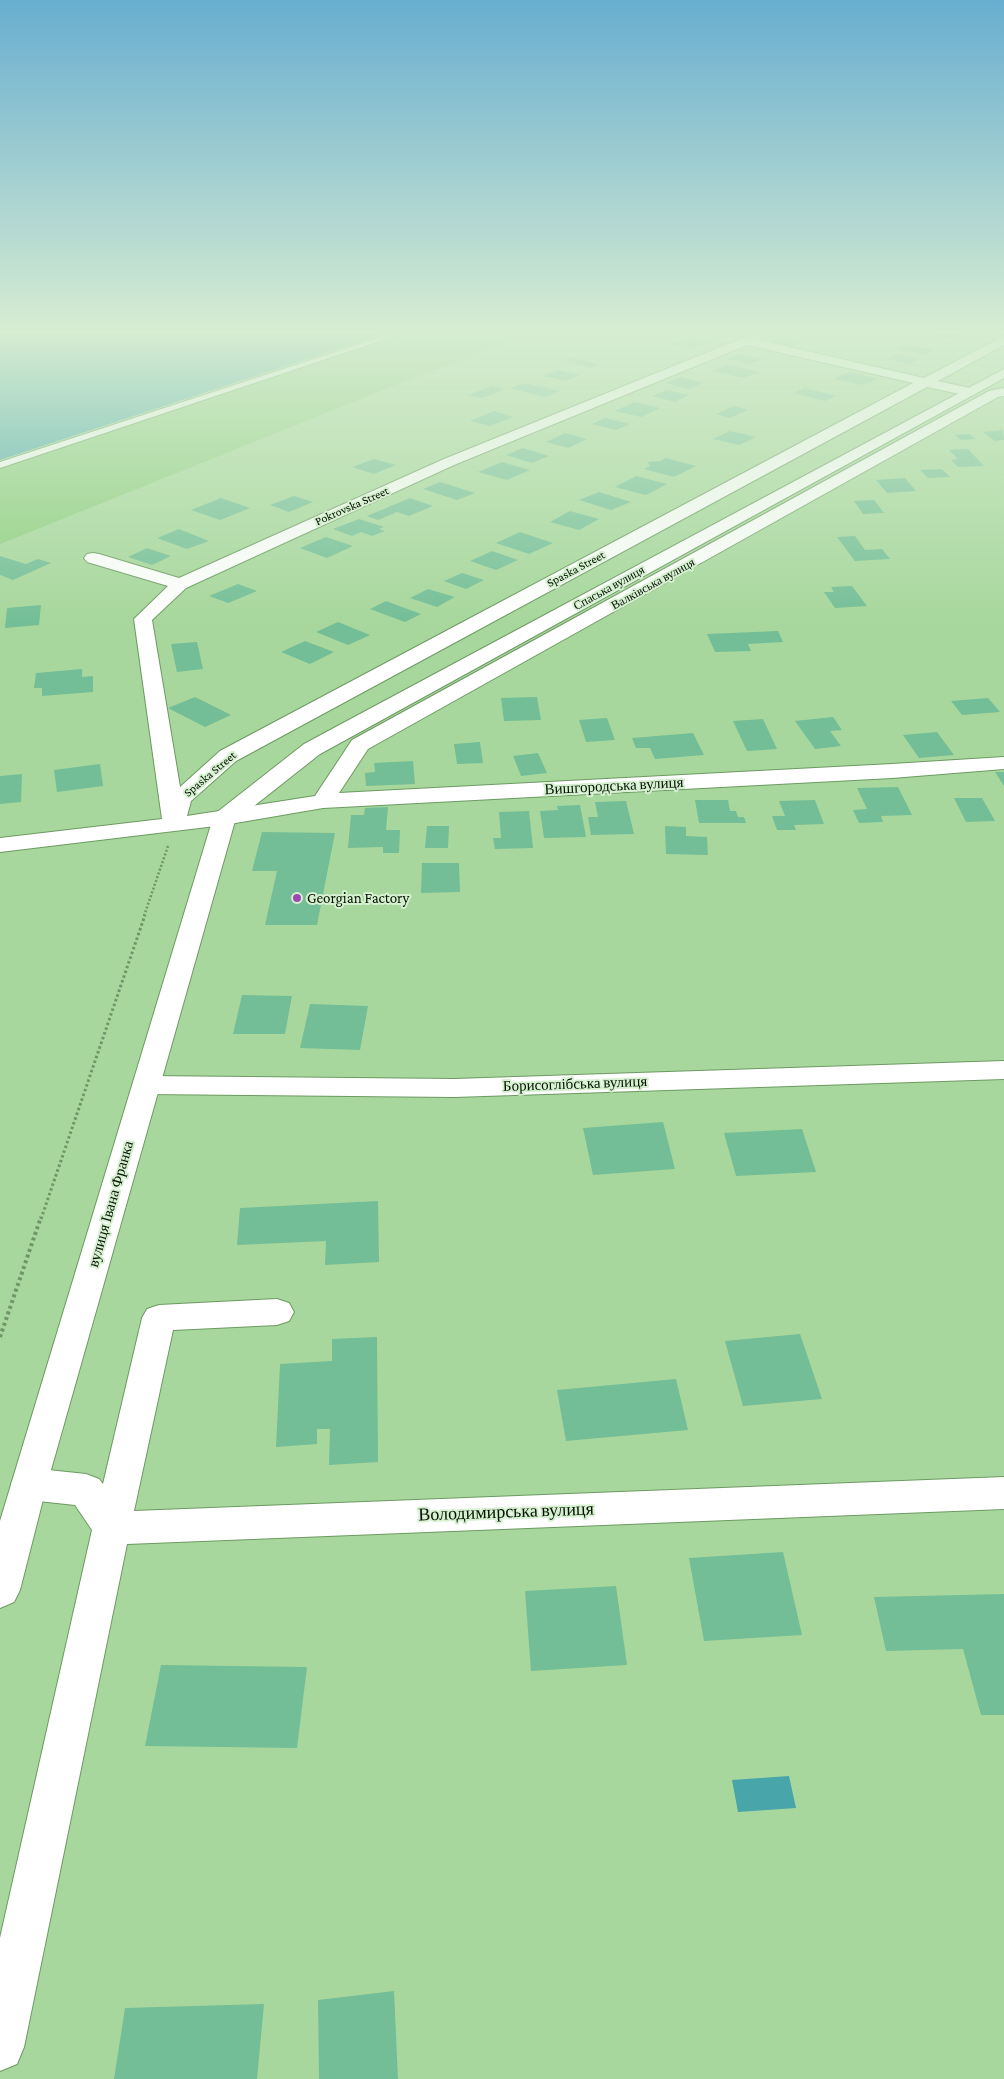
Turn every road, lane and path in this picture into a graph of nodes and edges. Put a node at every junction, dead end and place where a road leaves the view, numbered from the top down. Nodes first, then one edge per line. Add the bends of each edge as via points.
1 (104, 430) edge
2 (527, 430) edge
3 (835, 430) edge
4 (899, 430) edge
5 (931, 430) edge
6 (0, 464) edge
7 (789, 490) junction
8 (812, 496) junction
9 (93, 558) dead end
10 (180, 584) junction
11 (447, 676) junction
12 (469, 685) junction
13 (1004, 763) edge
14 (323, 801) junction
15 (224, 818) junction
16 (174, 824) junction
17 (0, 845) edge
18 (1004, 1070) edge
19 (146, 1085) junction
20 (277, 1312) dead end
21 (0, 1337) edge
22 (29, 1484) junction
23 (1004, 1493) edge
24 (111, 1528) junction
25 (0, 1590) edge
26 (0, 2047) edge

1 - 6 lane
2 - 10 street, Pokrovska Street via 449,462
3 - 16 street, Spaska Street via 228,756 180,799
4 - 7 street, Спаська вулиця
5 - 8 street, Валківська вулиця
7 - 8 street
7 - 11 street, Спаська вулиця
8 - 12 street, Валківська вулиця
9 - 10 street
10 - 16 street, Pokrovska Street via 143,619
11 - 12 street
11 - 15 street, Спаська вулиця via 312,749
12 - 14 street, Валківська вулиця via 360,745
13 - 14 street, Вишгородська вулиця
14 - 15 street, Вишгородська вулиця
15 - 16 street, Вишгородська вулиця
15 - 19 street, вулиця Івана Франка
16 - 17 street, Вишгородська вулиця
16 - 21 path
18 - 19 street, Борисоглібська вулиця via 454,1088
19 - 22 street, вулиця Івана Франка
20 - 24 street via 159,1318
22 - 24 street via 86,1490
22 - 25 street, вулиця Івана Франка
23 - 24 street, Володимирська вулиця
24 - 26 street

